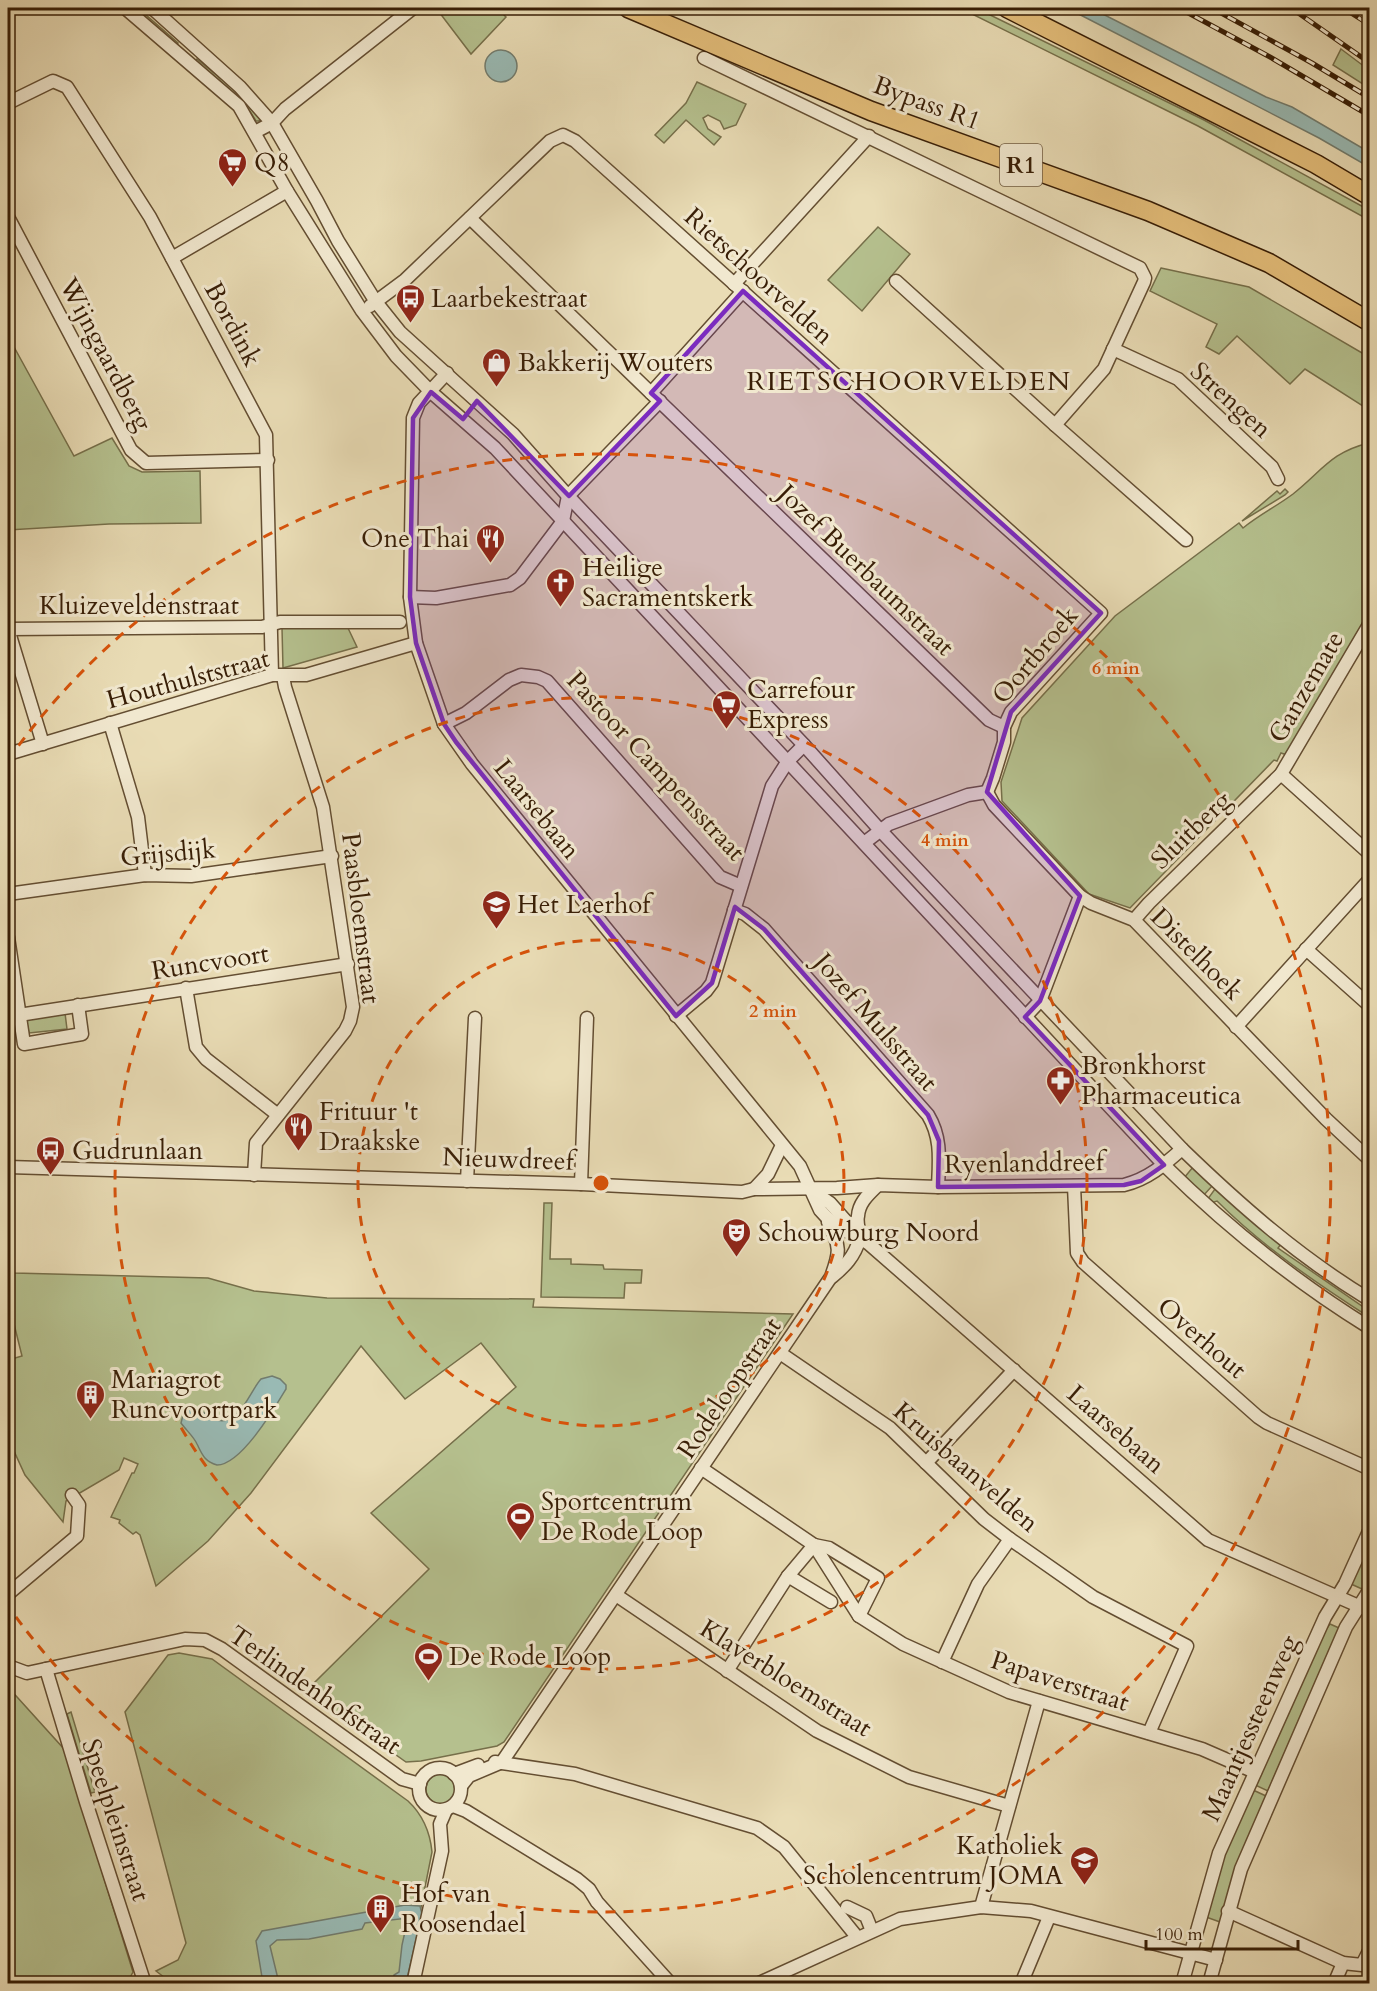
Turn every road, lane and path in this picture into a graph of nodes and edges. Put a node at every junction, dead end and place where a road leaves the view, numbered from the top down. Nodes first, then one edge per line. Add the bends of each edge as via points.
1 (125, 8) edge
2 (152, 8) edge
3 (413, 8) edge
4 (628, 8) edge
5 (1007, 8) edge
6 (704, 58) dead end
7 (8, 103) edge
8 (272, 123) junction
9 (255, 132) junction
10 (868, 136) junction
11 (287, 191) junction
12 (1370, 196) edge
13 (8, 217) edge
14 (470, 218) junction
15 (172, 258) junction
16 (896, 281) dead end
17 (739, 288) junction
18 (376, 302) junction
19 (362, 311) junction
20 (1370, 322) edge
21 (1113, 349) junction
22 (447, 373) junction
23 (431, 392) junction
24 (655, 397) junction
25 (477, 401) junction
26 (463, 419) junction
27 (1055, 425) junction
28 (268, 460) junction
29 (1278, 479) dead end
30 (568, 496) junction
31 (563, 521) junction
32 (1186, 540) dead end
33 (410, 597) junction
34 (1101, 613) joint
35 (400, 622) dead end
36 (1370, 622) edge
37 (271, 625) junction
38 (8, 629) edge
39 (416, 643) junction
40 (278, 676) junction
41 (110, 723) junction
42 (444, 724) junction
43 (1004, 727) junction
44 (43, 744) junction
45 (804, 746) junction
46 (8, 754) edge
47 (788, 761) junction
48 (1281, 774) junction
49 (987, 792) junction
50 (879, 829) junction
51 (864, 843) junction
52 (1370, 854) edge
53 (332, 856) junction
54 (145, 876) junction
55 (1370, 879) edge
56 (741, 886) junction
57 (8, 894) edge
58 (1080, 896) junction
59 (734, 910) junction
60 (1134, 920) junction
61 (8, 936) edge
62 (1306, 949) junction
63 (348, 964) junction
64 (186, 988) junction
65 (1040, 1001) junction
66 (78, 1005) junction
67 (1370, 1006) edge
68 (19, 1015) junction
69 (676, 1016) junction
70 (1025, 1017) junction
71 (475, 1018) dead end
72 (587, 1018) dead end
73 (1236, 1027) junction
74 (278, 1115) junction
75 (782, 1145) junction
76 (1182, 1149) junction
77 (1370, 1160) edge
78 (1164, 1165) junction
79 (8, 1167) edge
80 (254, 1174) junction
81 (467, 1181) junction
82 (581, 1184) junction
83 (878, 1185) junction
84 (1074, 1186) junction
85 (938, 1187) junction
86 (754, 1189) junction
87 (810, 1189) junction
88 (825, 1216) junction
89 (860, 1237) junction
90 (839, 1254) junction
91 (831, 1278) junction
92 (1370, 1300) edge
93 (1370, 1328) edge
94 (780, 1353) junction
95 (1014, 1370) junction
96 (926, 1463) junction
97 (701, 1468) junction
98 (1370, 1469) edge
99 (72, 1495) dead end
100 (1370, 1529) edge
101 (1010, 1539) junction
102 (814, 1545) junction
103 (788, 1575) junction
104 (1370, 1589) edge
105 (8, 1594) edge
106 (616, 1594) junction
107 (1337, 1597) junction
108 (831, 1602) dead end
109 (1365, 1609) edge
110 (859, 1616) junction
111 (942, 1662) junction
112 (8, 1666) edge
113 (46, 1669) junction
114 (727, 1671) junction
115 (1039, 1701) junction
116 (1149, 1733) junction
117 (502, 1762) junction
118 (1255, 1772) junction
119 (454, 1774) junction
120 (420, 1784) junction
121 (461, 1786) junction
122 (1009, 1806) junction
123 (450, 1808) junction
124 (847, 1907) dead end
125 (981, 1907) junction
126 (1228, 1911) junction
127 (1048, 1917) junction
128 (872, 1931) junction
129 (857, 1937) junction
130 (1370, 1949) edge
131 (1190, 1954) junction
132 (1216, 1960) junction
133 (1343, 1963) junction
134 (145, 1983) edge
135 (413, 1983) edge
136 (671, 1983) edge
137 (757, 1983) edge
138 (1021, 1983) edge
139 (1182, 1983) edge
140 (1209, 1983) edge
141 (1334, 1983) edge

1 - 9 street via 239,106
2 - 8 street via 240,87
3 - 8 street
4 - 20 highway, Bypass R1 / R1 via 871,111 1148,210 1269,263
5 - 12 highway via 1316,164
6 - 10 street
7 - 15 street, Bordink via 53,81 67,87
8 - 9 street
8 - 18 street
9 - 11 street
10 - 17 street
10 - 21 street via 1136,264 1143,272 1144,282
11 - 15 street
11 - 19 street
13 - 28 street, Wijngaardberg via 138,458 146,463
14 - 17 street, Rietschoorvelden via 550,141 563,135 575,141
14 - 18 street
14 - 24 street, Jozef Buerbaumstraat
15 - 28 street, Bordink via 267,435
16 - 27 street
17 - 24 street
17 - 34 street, Rietschoorvelden
18 - 19 street
18 - 22 street via 400,332
19 - 23 street via 396,356
21 - 27 street via 1097,378
21 - 29 street, Strengen via 1178,379 1272,467
22 - 23 street, Laarsebaan
22 - 25 street
23 - 26 street
23 - 33 street, Laarsebaan via 412,418
24 - 30 street
24 - 43 street, Jozef Buerbaumstraat via 989,720
25 - 26 street
25 - 30 street via 513,434
26 - 31 street
27 - 32 street
28 - 37 street, Bordink
30 - 31 street
30 - 45 street
31 - 33 street via 520,578 510,585 436,598
31 - 47 street
33 - 39 street, Laarsebaan
34 - 43 street, Oortbroek via 1011,712
35 - 37 street, Houthulststraat
36 - 48 street, Ganzemate
37 - 38 street, Kluizeveldenstraat
37 - 40 street, Bordink
38 - 44 street
39 - 40 street, Houthulststraat via 306,675
39 - 42 street, Laarsebaan
40 - 41 street, Houthulststraat
40 - 53 street, Paasbloemstraat via 316,778
41 - 44 street, Houthulststraat
41 - 54 street via 138,817
42 - 56 street, Pastoor Campensstraat via 466,713 509,680 521,675 547,681 720,877
42 - 69 street, Laarsebaan
43 - 49 street via 1004,742
44 - 46 street, Houthulststraat
45 - 47 street
45 - 50 street
47 - 51 street
47 - 56 street via 772,786
48 - 52 street
48 - 60 street, Sluitberg
49 - 50 street via 962,797
49 - 58 street, Distelhoek via 994,805
50 - 51 street
50 - 65 street
51 - 70 street
53 - 54 street, Grijsdijk via 191,876
53 - 63 street, Paasbloemstraat
54 - 57 street, Grijsdijk
55 - 62 street
56 - 59 street
58 - 60 street, Distelhoek
58 - 65 street
59 - 69 street via 712,983
59 - 85 street, Jozef Mulsstraat via 764,929 927,1115 939,1141
60 - 73 street, Distelhoek
61 - 68 street
62 - 67 street
62 - 73 street
63 - 64 street, Runcvoort
63 - 74 street, Paasbloemstraat via 353,1007 350,1021
64 - 66 street, Runcvoort
64 - 74 street via 198,1050
65 - 70 street
65 - 76 street
66 - 68 street, Runcvoort
66 - 68 street via 81,1034 24,1044
69 - 75 street, Laarsebaan
70 - 78 street
71 - 81 street
72 - 82 street
73 - 77 street, Distelhoek
74 - 80 street, Paasbloemstraat via 256,1143
75 - 86 street via 768,1174
75 - 87 street, Laarsebaan via 800,1166
76 - 78 street, Ryenlanddreef
76 - 92 street via 1270,1231
78 - 84 street, Ryenlanddreef via 1133,1183
78 - 93 street via 1257,1250
79 - 80 street, Nieuwdreef
80 - 81 street, Nieuwdreef
81 - 82 street, Nieuwdreef
82 - 86 street, Nieuwdreef via 742,1192
83 - 85 street, Ryenlanddreef
83 - 87 street, Ryenlanddreef
83 - 89 street via 865,1197 857,1216
84 - 85 street, Ryenlanddreef
84 - 98 street, Overhout via 1077,1253 1083,1262 1258,1418
86 - 87 street, Nieuwdreef
87 - 88 street, Laarsebaan
87 - 89 street, Laarsebaan via 830,1203
88 - 89 street, Laarsebaan via 843,1231
88 - 90 street
89 - 90 street
89 - 91 street, Rodeloopstraat via 844,1268
89 - 95 street, Laarsebaan
90 - 91 street, Rodeloopstraat
91 - 94 street, Rodeloopstraat
94 - 96 street, Kruisbaanvelden via 890,1428
94 - 97 street, Rodeloopstraat
95 - 96 street
95 - 107 street, Laarsebaan via 1208,1540
96 - 101 street, Kruisbaanvelden
97 - 102 street
97 - 106 street, Rodeloopstraat
99 - 105 street via 79,1505 76,1536
100 - 107 street, Maantjessteenweg
101 - 111 street via 978,1584
101 - 116 street, Kruisbaanvelden via 1093,1597 1187,1646
102 - 103 street
102 - 110 street
102 - 110 street via 829,1548 878,1578
103 - 108 street
103 - 114 street
104 - 109 street, Maantjessteenweg
106 - 114 street, Klaverbloemstraat
106 - 117 street, Rodeloopstraat
107 - 109 street, Laarsebaan
107 - 118 street, Maantjessteenweg
109 - 126 street, Maantjessteenweg via 1346,1627 1268,1803
110 - 111 street, Papaverstraat via 903,1644
111 - 115 street, Papaverstraat
112 - 113 street, Terlindenhofstraat via 27,1673
113 - 120 street, Terlindenhofstraat via 161,1643 205,1640 402,1779
113 - 134 street, Speelpleinstraat
114 - 122 street, Klaverbloemstraat via 817,1731 909,1777
115 - 116 street, Papaverstraat
115 - 122 street
116 - 118 street, Papaverstraat via 1202,1749
117 - 119 street via 489,1762
117 - 121 street via 469,1776
117 - 129 street via 575,1774 757,1828 784,1847
118 - 131 street, Maantjessteenweg via 1219,1853
119 - 120 street via 437,1768 429,1771
119 - 121 street
120 - 123 street via 423,1802 433,1809
121 - 123 street via 458,1800
122 - 125 street
123 - 135 street via 441,1824 442,1851
123 - 136 street via 466,1812 577,1879
124 - 128 street via 866,1916
125 - 127 street via 1031,1911
125 - 128 street via 900,1919
126 - 132 street, Maantjessteenweg
126 - 133 street
127 - 131 street
127 - 138 street
128 - 129 street
129 - 137 street
130 - 133 street via 1362,1965
131 - 132 street
131 - 139 street, Maantjessteenweg
132 - 140 street, Maantjessteenweg
133 - 141 street

